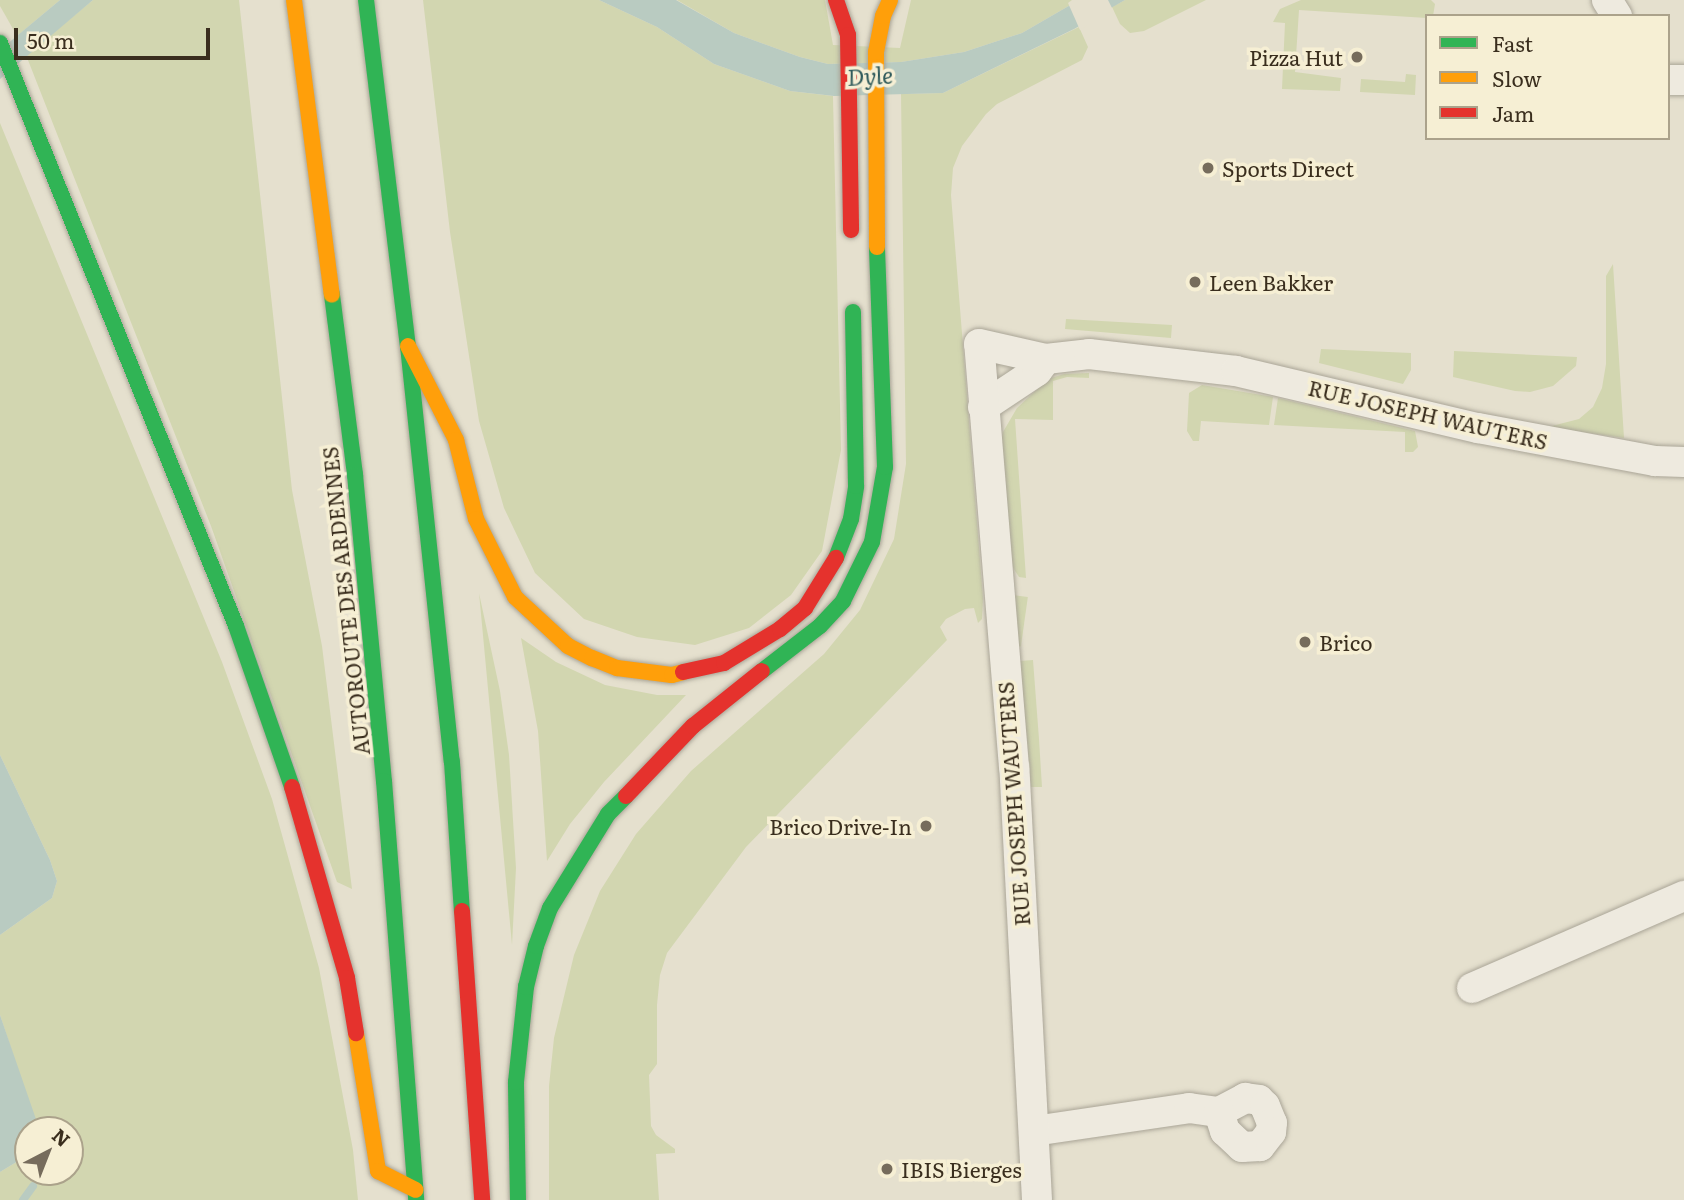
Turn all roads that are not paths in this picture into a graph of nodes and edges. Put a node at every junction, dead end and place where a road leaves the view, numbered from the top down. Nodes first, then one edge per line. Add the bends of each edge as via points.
1 (366, 0) edge
2 (836, 0) edge
3 (890, 0) edge
4 (294, 1) edge
5 (0, 43) edge
6 (851, 240) dead end
7 (853, 296) dead end
8 (408, 346) junction
9 (1046, 359) junction
10 (983, 407) junction
11 (1684, 462) edge
12 (1684, 895) edge
13 (1472, 988) dead end
14 (1219, 1112) dead end
15 (1034, 1131) junction
16 (416, 1195) edge
17 (482, 1200) edge
18 (518, 1200) edge
19 (1037, 1200) edge

1 - 8 highway
2 - 6 highway via 848,35
3 - 18 highway via 879,37 876,128 885,467 872,542 843,601 820,626 693,726 608,814 550,908 526,987 516,1082
4 - 16 highway, AUTOROUTE DES ARDENNES via 355,475
5 - 16 highway via 236,626 294,794 347,978 378,1171
7 - 8 highway via 856,486 840,550 823,583 780,629 724,663 672,675 617,668 592,658 568,646 515,597 476,519 456,440
8 - 17 highway via 453,762
9 - 10 street via 1037,371
9 - 10 street, RUE JOSEPH WAUTERS via 979,344
9 - 11 street, RUE JOSEPH WAUTERS via 1089,354 1236,371 1478,428 1656,461
10 - 15 street, RUE JOSEPH WAUTERS via 1014,767
12 - 13 street
14 - 15 street via 1189,1108
15 - 19 street, RUE JOSEPH WAUTERS

